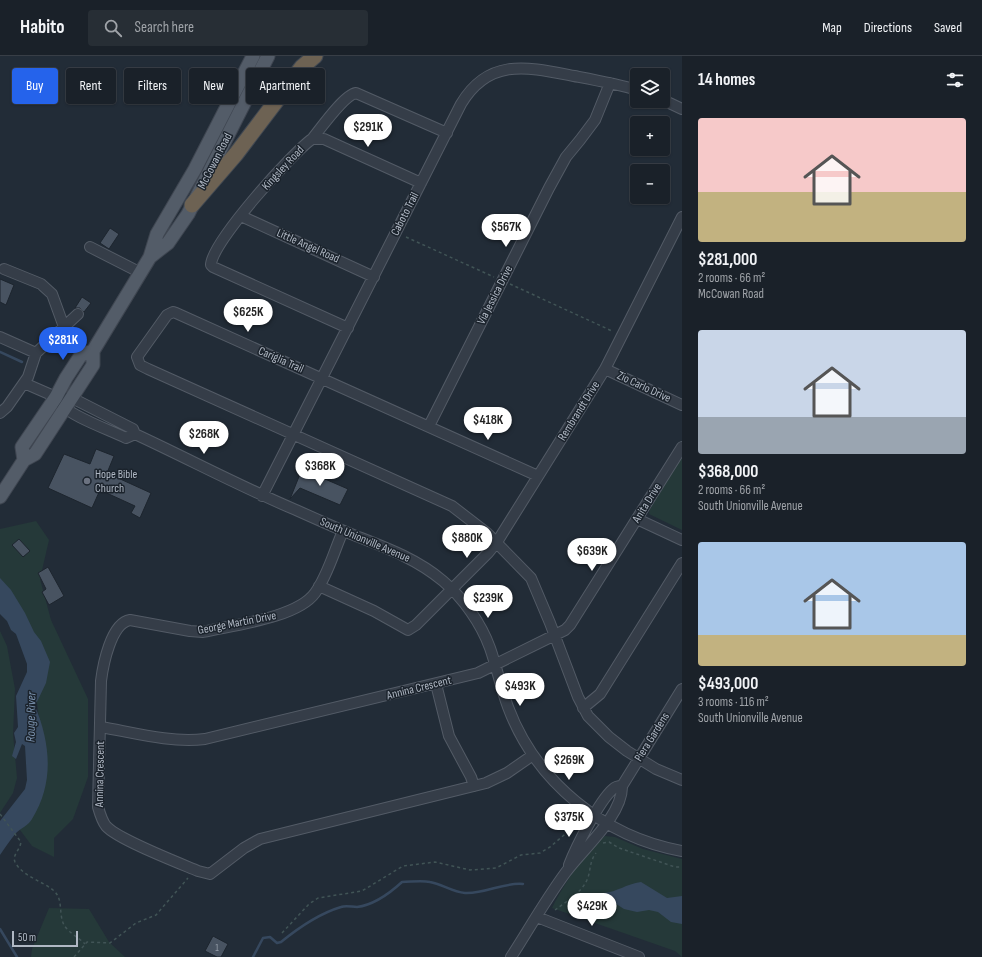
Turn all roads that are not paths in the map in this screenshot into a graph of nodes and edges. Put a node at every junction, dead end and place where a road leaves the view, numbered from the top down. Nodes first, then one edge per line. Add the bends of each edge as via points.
1 (253, 56) edge
2 (268, 56) edge
3 (315, 56) edge
4 (610, 83) junction
5 (630, 88) edge
6 (670, 103) edge
7 (682, 109) edge
8 (447, 133) junction
9 (312, 139) junction
10 (421, 184) junction
11 (192, 205) junction
12 (241, 216) junction
13 (682, 217) edge
14 (90, 247) dead end
15 (150, 257) junction
16 (4, 269) dead end
17 (141, 273) junction
18 (374, 277) junction
19 (78, 314) dead end
20 (64, 327) junction
21 (348, 328) junction
22 (0, 337) edge
23 (93, 351) junction
24 (36, 353) junction
25 (605, 368) junction
26 (322, 378) junction
27 (24, 383) junction
28 (56, 396) junction
29 (68, 403) junction
30 (682, 405) edge
31 (0, 413) edge
32 (429, 426) junction
33 (294, 435) junction
34 (682, 447) edge
35 (24, 460) junction
36 (538, 476) junction
37 (262, 496) junction
38 (0, 497) edge
39 (637, 519) junction
40 (343, 531) junction
41 (682, 540) edge
42 (496, 542) junction
43 (682, 564) edge
44 (319, 586) junction
45 (452, 589) junction
46 (555, 635) junction
47 (495, 664) junction
48 (436, 684) junction
49 (682, 689) edge
50 (678, 703) edge
51 (583, 708) junction
52 (101, 727) junction
53 (533, 755) junction
54 (639, 758) junction
55 (682, 780) edge
56 (474, 786) junction
57 (622, 786) junction
58 (594, 816) junction
59 (606, 823) junction
60 (682, 851) edge
61 (567, 871) junction
62 (537, 917) junction
63 (511, 957) edge
64 (640, 957) edge

1 - 15 main road, McCowan Road via 195,169 157,234
2 - 11 main road, McCowan Road
3 - 11 highway via 302,67 236,154
4 - 5 street, Caboto Trail
4 - 8 street, Caboto Trail via 531,68 502,70 478,82 468,94
4 - 32 street, Via Jessica Drive via 595,120 566,157 552,181
6 - 7 street
8 - 9 street via 356,93 346,99
8 - 10 street, Caboto Trail
9 - 10 street, Kingsley Road via 324,139
9 - 12 street, Kingsley Road via 275,173
10 - 18 street, Caboto Trail
11 - 15 main road, McCowan Road via 168,243
12 - 18 street, Little Angel Road
12 - 21 street, Kingsley Road via 213,257 213,267
13 - 25 street, Rembrandt Drive
14 - 17 street
15 - 17 main road, McCowan Road
16 - 20 street via 41,284 52,294
17 - 23 main road, McCowan Road
18 - 21 street, Caboto Trail
19 - 20 street
20 - 24 street
21 - 26 street, Caboto Trail
22 - 24 street
23 - 28 main road, McCowan Road via 81,355
23 - 29 main road, McCowan Road via 93,364
24 - 27 street
25 - 30 street, Zio Carlo Drive
25 - 36 street, Rembrandt Drive
26 - 32 street, Cariglia Trail
26 - 33 street, Caboto Trail
26 - 33 street, Cariglia Trail via 173,312 167,315 139,353 140,364
27 - 28 street
27 - 31 street
28 - 29 street, South Unionville Avenue
28 - 35 main road, McCowan Road via 22,447
29 - 35 main road, McCowan Road via 35,454
29 - 37 street, South Unionville Avenue via 126,438 135,434
32 - 36 street, Cariglia Trail
33 - 37 street, Caboto Trail
33 - 42 street via 452,506
34 - 39 street, Anita Drive
35 - 38 main road, McCowan Road
36 - 42 street, Rembrandt Drive
37 - 40 street, South Unionville Avenue
39 - 41 street
39 - 46 street, Anita Drive via 576,618 565,630
40 - 44 street, George Martin Drive
40 - 45 street, South Unionville Avenue via 415,561
42 - 45 street, Rembrandt Drive
42 - 46 street via 531,578
43 - 51 street via 600,694
44 - 45 street, Rembrandt Drive via 408,630
44 - 52 street, George Martin Drive via 310,599 287,613 203,632 130,620 120,624 103,667
45 - 47 street, South Unionville Avenue via 479,626 491,649
46 - 47 street, Annina Crescent
46 - 51 street
47 - 48 street, Annina Crescent via 478,673
47 - 53 street, South Unionville Avenue via 508,708
48 - 52 street, Annina Crescent via 190,741
48 - 56 street via 449,736
49 - 50 street, Piera Gardens
50 - 54 street, Piera Gardens
51 - 54 street via 609,737
52 - 56 street, Annina Crescent via 98,807 107,827 121,836 206,874 218,869 260,839
53 - 56 street, Annina Crescent via 507,773
53 - 58 street, South Unionville Avenue via 558,786
54 - 55 street via 656,769
54 - 57 street, Piera Gardens
57 - 58 street, Piera Gardens via 614,788
57 - 59 street, Piera Gardens via 617,808
58 - 59 street, South Unionville Avenue
58 - 61 street, Piera Gardens via 576,848
59 - 60 street, South Unionville Avenue via 640,840
59 - 61 street, Piera Gardens
61 - 62 street, Piera Gardens
62 - 63 street, Piera Gardens
62 - 64 street

